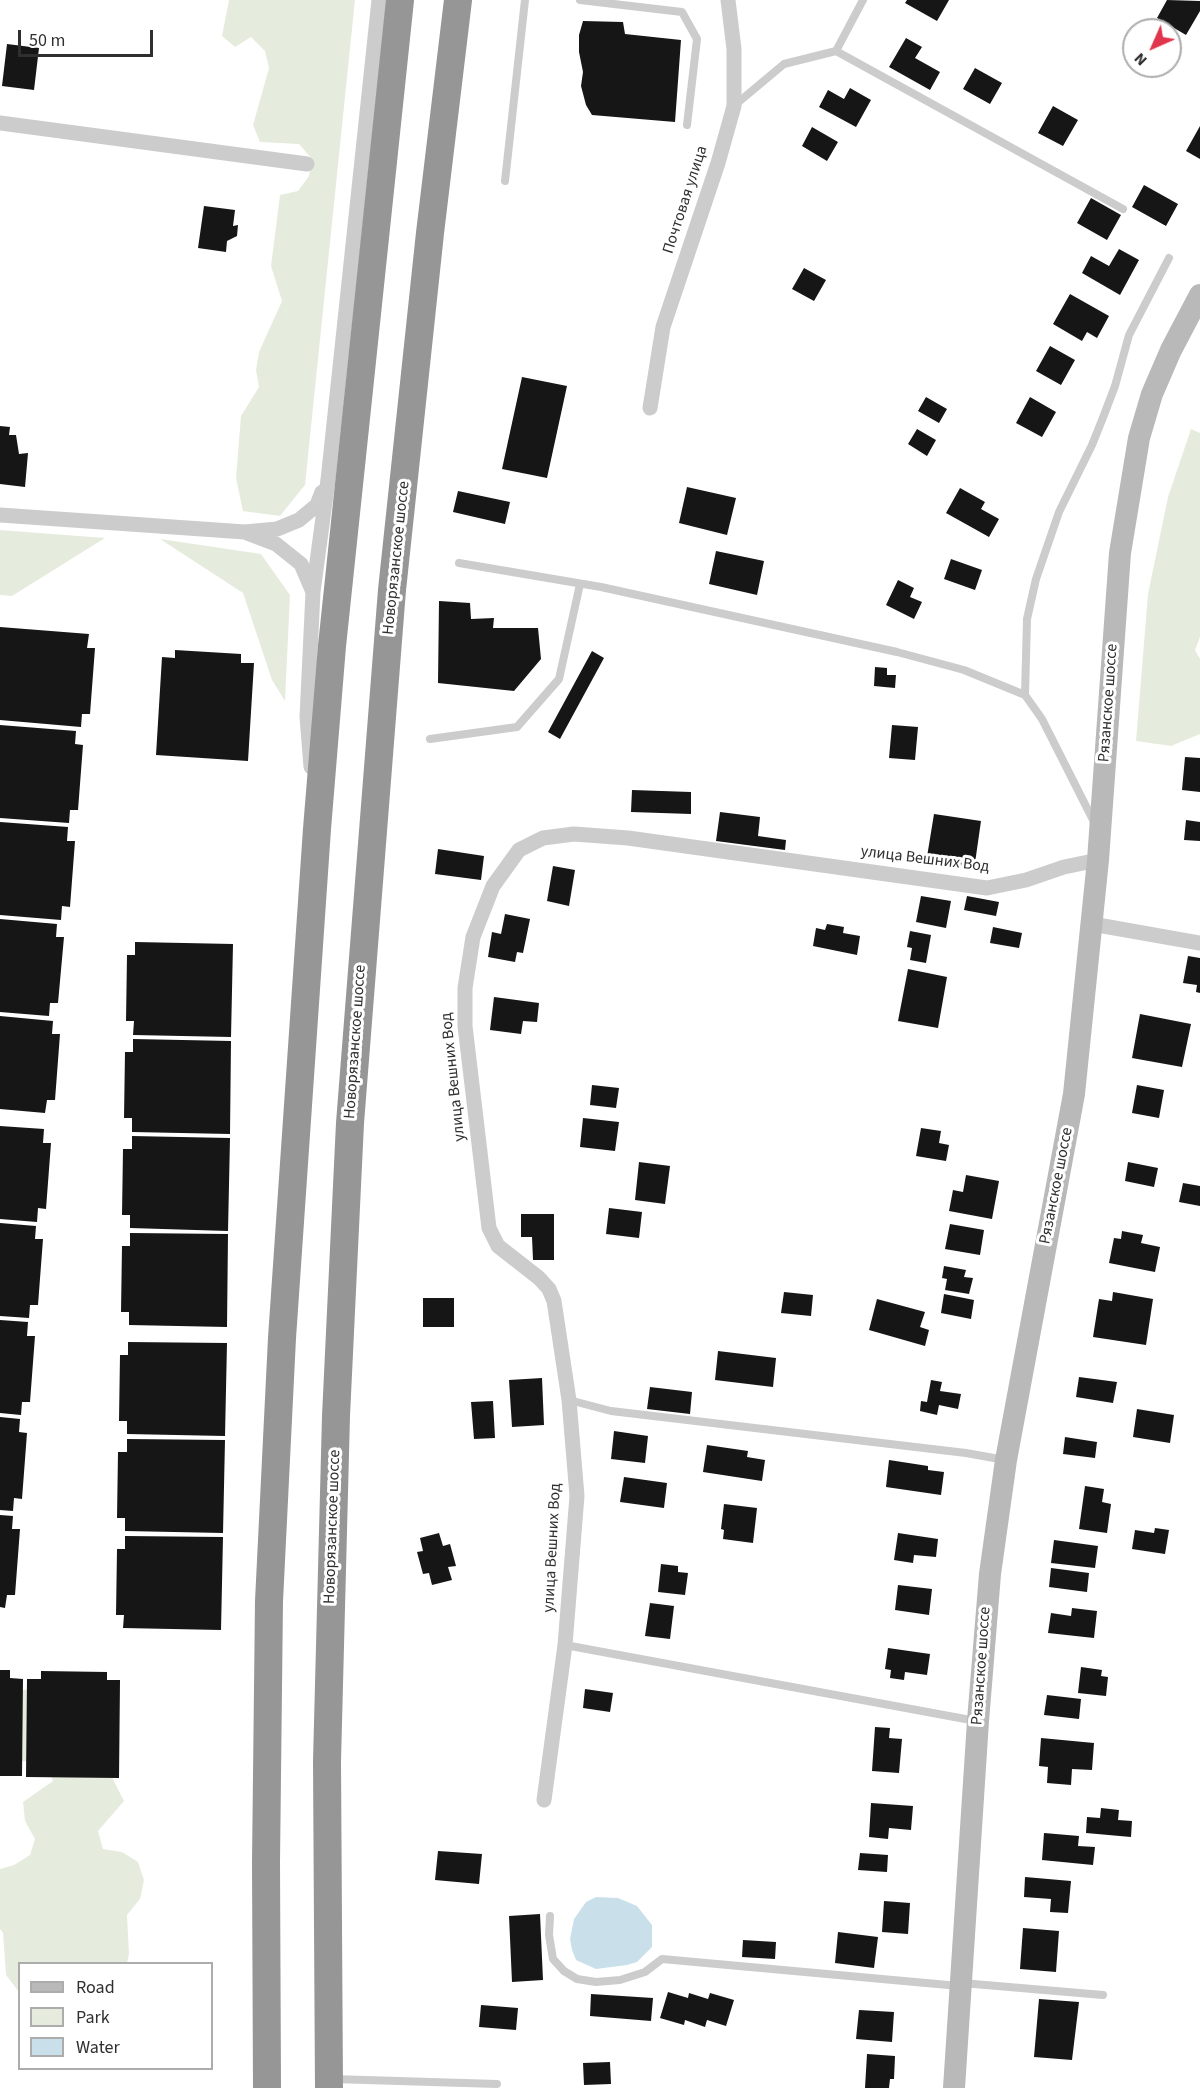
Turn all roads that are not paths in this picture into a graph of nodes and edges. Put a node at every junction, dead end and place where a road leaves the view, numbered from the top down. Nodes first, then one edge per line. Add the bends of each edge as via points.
1 (379, 0) edge
2 (400, 0) edge
3 (458, 0) edge
4 (525, 0) edge
5 (580, 0) edge
6 (728, 0) edge
7 (863, 0) edge
8 (836, 51) junction
9 (734, 106) junction
10 (0, 123) edge
11 (687, 125) dead end
12 (307, 164) dead end
13 (505, 181) dead end
14 (1123, 209) dead end
15 (1169, 258) dead end
16 (1200, 295) edge
17 (650, 408) dead end
18 (327, 480) junction
19 (0, 515) edge
20 (245, 532) junction
21 (459, 563) dead end
22 (580, 584) junction
23 (312, 592) junction
24 (1025, 695) junction
25 (430, 739) dead end
26 (317, 829) junction
27 (1100, 834) junction
28 (1098, 860) junction
29 (1092, 924) junction
30 (1200, 943) edge
31 (569, 1400) junction
32 (1006, 1460) junction
33 (565, 1645) junction
34 (978, 1721) junction
35 (544, 1800) dead end
36 (550, 1916) dead end
37 (961, 1985) junction
38 (1103, 1995) dead end
39 (329, 2084) edge
40 (497, 2084) dead end
41 (267, 2088) edge
42 (954, 2088) edge

1 - 18 street
2 - 26 highway via 332,646
3 - 39 highway, Новорязанское шоссе via 392,590 350,1123 335,1428 327,1761
4 - 13 lane
5 - 11 lane via 682,12 697,39
6 - 9 street, Почтовая улица via 734,49
7 - 8 lane
8 - 9 lane via 784,64
8 - 14 lane
9 - 17 street, Почтовая улица via 663,327
10 - 12 street
15 - 24 lane via 1129,335 1108,406 1059,512 1036,579 1027,619
16 - 27 main road, Рязанское шоссе via 1152,394 1128,494 1120,553
18 - 20 street via 316,506 299,520 277,529
18 - 23 street
19 - 20 street
20 - 23 street via 276,544 300,564
21 - 22 lane
22 - 24 lane via 897,652 964,670
22 - 25 lane via 559,679 517,728
23 - 26 street via 307,717
24 - 27 lane via 1042,719
26 - 41 highway via 282,1338 269,1601
27 - 28 main road, Рязанское шоссе
28 - 29 main road, Рязанское шоссе
28 - 31 street, улица Вешних Вод via 987,888 628,838 574,834 543,838 519,850 493,885 473,937 465,988 465,1026 489,1228 498,1246 549,1289
29 - 30 street
29 - 32 main road, Рязанское шоссе via 1074,1094
31 - 32 lane via 610,1411
31 - 33 street, улица Вешних Вод via 577,1496
32 - 34 main road, Рязанское шоссе via 990,1574
33 - 34 lane
33 - 35 street, улица Вешних Вод
34 - 37 main road, Рязанское шоссе
36 - 37 lane via 553,1959 577,1979 620,1980 645,1972 662,1959
37 - 38 lane
37 - 42 main road, Рязанское шоссе
39 - 40 lane

